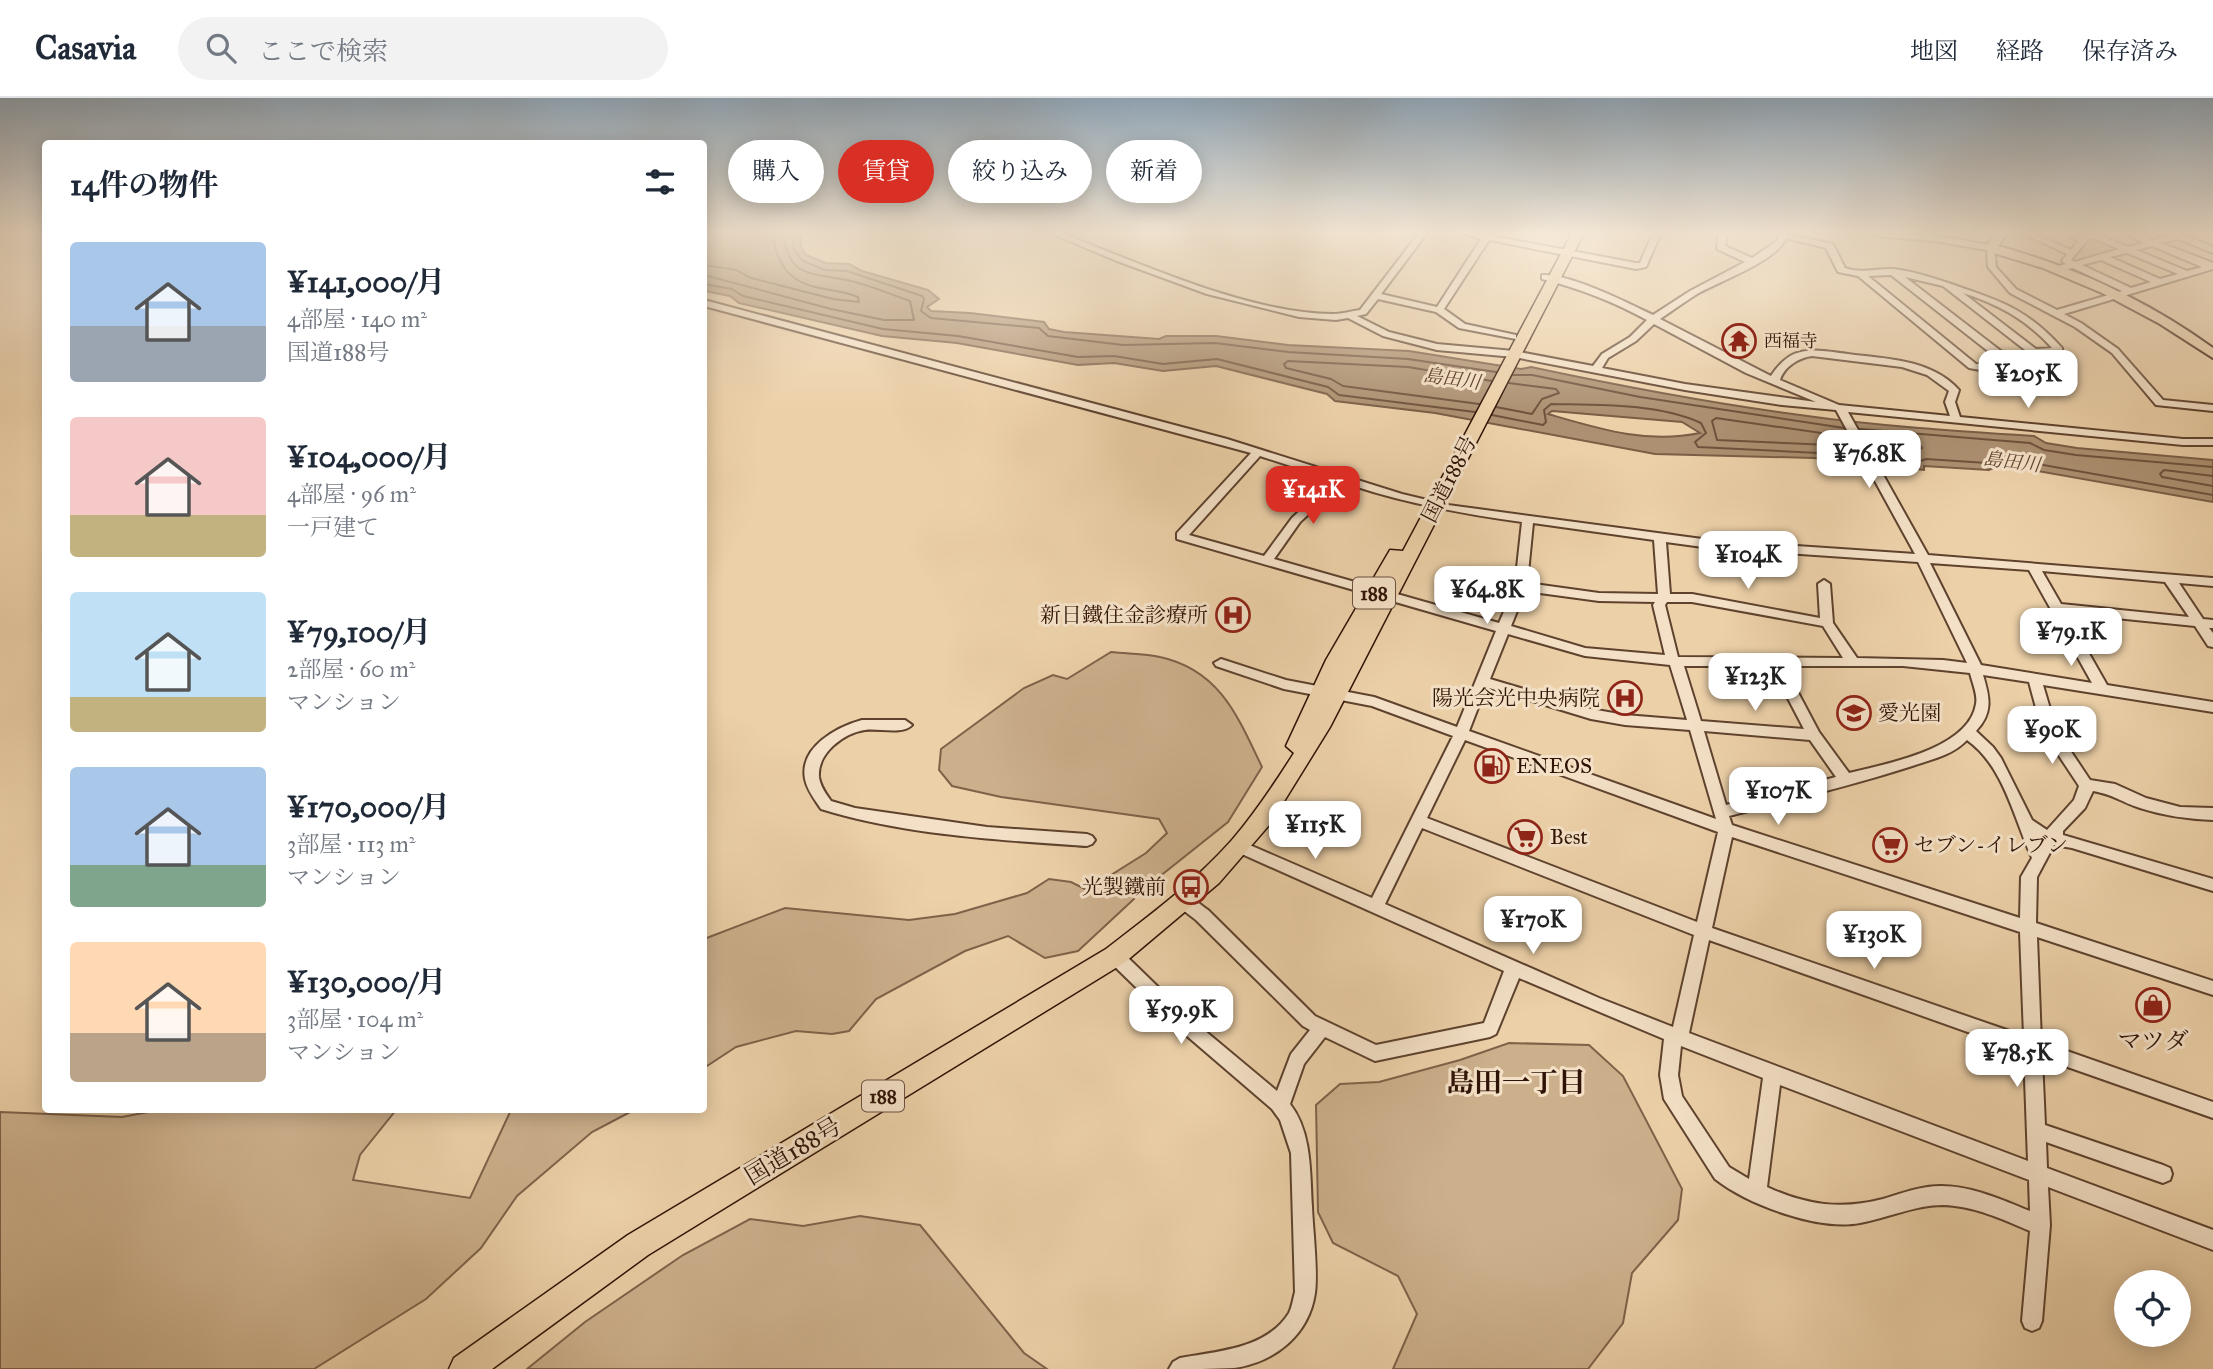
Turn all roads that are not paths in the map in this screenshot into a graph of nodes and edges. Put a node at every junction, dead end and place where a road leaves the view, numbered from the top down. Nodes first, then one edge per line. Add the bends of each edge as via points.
1 (1216, 292) edge
2 (1380, 292) edge
3 (1451, 292) edge
4 (1540, 292) edge
5 (1541, 292) edge
6 (1591, 292) edge
7 (1694, 292) edge
8 (1883, 292) edge
9 (1919, 292) edge
10 (1957, 292) edge
11 (1972, 292) edge
12 (2016, 292) edge
13 (2106, 292) edge
14 (2124, 292) edge
15 (2112, 295) junction
16 (1377, 296) junction
17 (707, 304) edge
18 (1439, 310) junction
19 (2057, 313) junction
20 (1352, 317) junction
21 (1655, 318) junction
22 (1916, 318) junction
23 (1953, 318) junction
24 (1992, 319) junction
25 (1967, 320) dead end
26 (1979, 320) dead end
27 (1513, 337) junction
28 (2035, 352) junction
29 (2213, 354) edge
30 (1508, 356) junction
31 (2017, 369) junction
32 (1595, 370) junction
33 (1776, 379) junction
34 (2213, 408) edge
35 (1844, 412) junction
36 (1956, 419) junction
37 (2213, 442) edge
38 (1259, 452) junction
39 (1353, 482) junction
40 (1432, 501) junction
41 (1528, 520) junction
42 (1660, 539) junction
43 (1922, 554) junction
44 (1266, 562) junction
45 (2033, 566) junction
46 (2169, 578) junction
47 (2213, 582) edge
48 (1824, 584) dead end
49 (1521, 586) junction
50 (1382, 595) junction
51 (1664, 597) junction
52 (2058, 608) junction
53 (1827, 623) junction
54 (2206, 623) edge
55 (1504, 629) junction
56 (2213, 643) edge
57 (1673, 661) junction
58 (1775, 662) junction
59 (1221, 663) dead end
60 (1853, 663) junction
61 (1976, 670) junction
62 (2035, 679) junction
63 (1482, 681) junction
64 (2103, 690) junction
65 (1328, 693) junction
66 (2213, 708) edge
67 (905, 725) dead end
68 (1693, 725) junction
69 (1461, 733) junction
70 (1968, 733) junction
71 (1814, 735) junction
72 (1846, 780) junction
73 (2087, 785) junction
74 (1722, 812) junction
75 (2213, 814) edge
76 (1419, 821) junction
77 (2026, 824) junction
78 (1726, 829) junction
79 (2052, 839) junction
80 (1087, 840) dead end
81 (1240, 847) junction
82 (2038, 856) junction
83 (2213, 885) edge
84 (1185, 902) junction
85 (1375, 907) junction
86 (2029, 928) junction
87 (1702, 931) junction
88 (1115, 956) junction
89 (1514, 968) junction
90 (2213, 988) edge
91 (1321, 1028) junction
92 (1679, 1037) junction
93 (2035, 1047) junction
94 (1772, 1073) junction
95 (1278, 1103) junction
96 (2213, 1110) edge
97 (2038, 1131) junction
98 (2039, 1174) junction
99 (2163, 1174) dead end
100 (1757, 1191) junction
101 (2039, 1225) junction
102 (2213, 1240) edge
103 (2032, 1321) dead end
104 (465, 1369) edge
105 (1180, 1369) edge

1 - 20 street via 1312,317
2 - 16 street
3 - 18 street
4 - 27 highway, 国道188号 / 188
5 - 30 highway, 国道188号 / 188
6 - 21 street
7 - 21 street
8 - 22 street
9 - 23 street
10 - 24 street
11 - 28 street via 2015,309 2059,350
12 - 19 street
13 - 15 main road
14 - 15 street
15 - 19 street
15 - 29 main road
16 - 18 street
16 - 20 street
17 - 38 street
18 - 27 street via 1462,326
19 - 34 street via 2115,351 2160,403
20 - 30 street via 1402,340
21 - 32 street via 1605,356
21 - 33 street via 1728,359
22 - 23 street
22 - 31 street via 1973,366
23 - 25 street
23 - 31 street
24 - 26 street
24 - 28 street
27 - 30 highway, 国道188号 / 188
28 - 31 street via 2052,366
30 - 32 street
30 - 40 highway, 国道188号 / 188
32 - 35 street
33 - 35 street
33 - 36 street via 1791,359 1800,355 1902,364 1939,377 1954,390 1950,402
35 - 36 street
35 - 43 street
36 - 37 street
38 - 39 street
38 - 44 street via 1181,536
39 - 40 street
39 - 44 street via 1310,507
40 - 41 street
40 - 50 highway, 国道188号 / 188
41 - 42 street
41 - 49 street
42 - 43 street
42 - 51 street
43 - 45 street
43 - 61 street
44 - 50 street
45 - 46 street
45 - 52 street
46 - 47 street
46 - 54 street
48 - 53 street
49 - 51 street via 1599,597
49 - 55 street
50 - 55 street
50 - 65 highway, 国道188号 / 188
51 - 53 street
51 - 57 street via 1659,605
52 - 54 street
52 - 64 street
53 - 60 street
54 - 56 street
55 - 57 street via 1585,652
55 - 63 street
57 - 58 street
57 - 68 street
58 - 60 street
58 - 71 street
59 - 65 street
60 - 61 street via 1902,662
61 - 62 street
61 - 70 street via 1984,702
62 - 64 street
62 - 73 street via 2049,730
63 - 68 street via 1591,715
63 - 69 street
64 - 66 street
65 - 69 street via 1374,702
65 - 81 highway, 国道188号 / 188 via 1320,727 1278,797
67 - 80 street via 863,725 840,733 818,753 811,771 826,805 855,814 987,833
68 - 71 street
68 - 74 street
69 - 76 street
69 - 78 street
70 - 72 street via 1940,751
70 - 77 street via 1982,741 1995,761
71 - 72 street
72 - 74 street
73 - 75 street via 2115,789 2142,803 2180,813
73 - 79 street via 2075,811 2055,829
74 - 78 street
76 - 85 street
76 - 87 street
77 - 79 street
77 - 82 street
78 - 86 street
78 - 87 street
79 - 82 street
79 - 83 street
81 - 84 highway, 国道188号 / 188
81 - 85 street
82 - 86 street via 2029,877
84 - 88 highway, 国道188号 / 188
84 - 91 street
85 - 89 street
86 - 90 street
86 - 93 street
87 - 92 street
87 - 93 street
88 - 95 street via 1186,1025
88 - 104 highway, 国道188号 / 188 via 638,1245
89 - 91 street via 1490,1029 1375,1053
89 - 92 street
91 - 95 street via 1297,1060
92 - 94 street
92 - 100 street via 1671,1044 1673,1099 1722,1173
93 - 96 street
93 - 97 street
94 - 98 street
94 - 100 street
95 - 105 street via 1300,1153 1305,1292 1298,1318 1280,1338 1249,1355
97 - 98 street
97 - 99 street
98 - 101 street
98 - 102 street
100 - 101 street via 1809,1212 1838,1216 1953,1196 1986,1203
101 - 103 street

